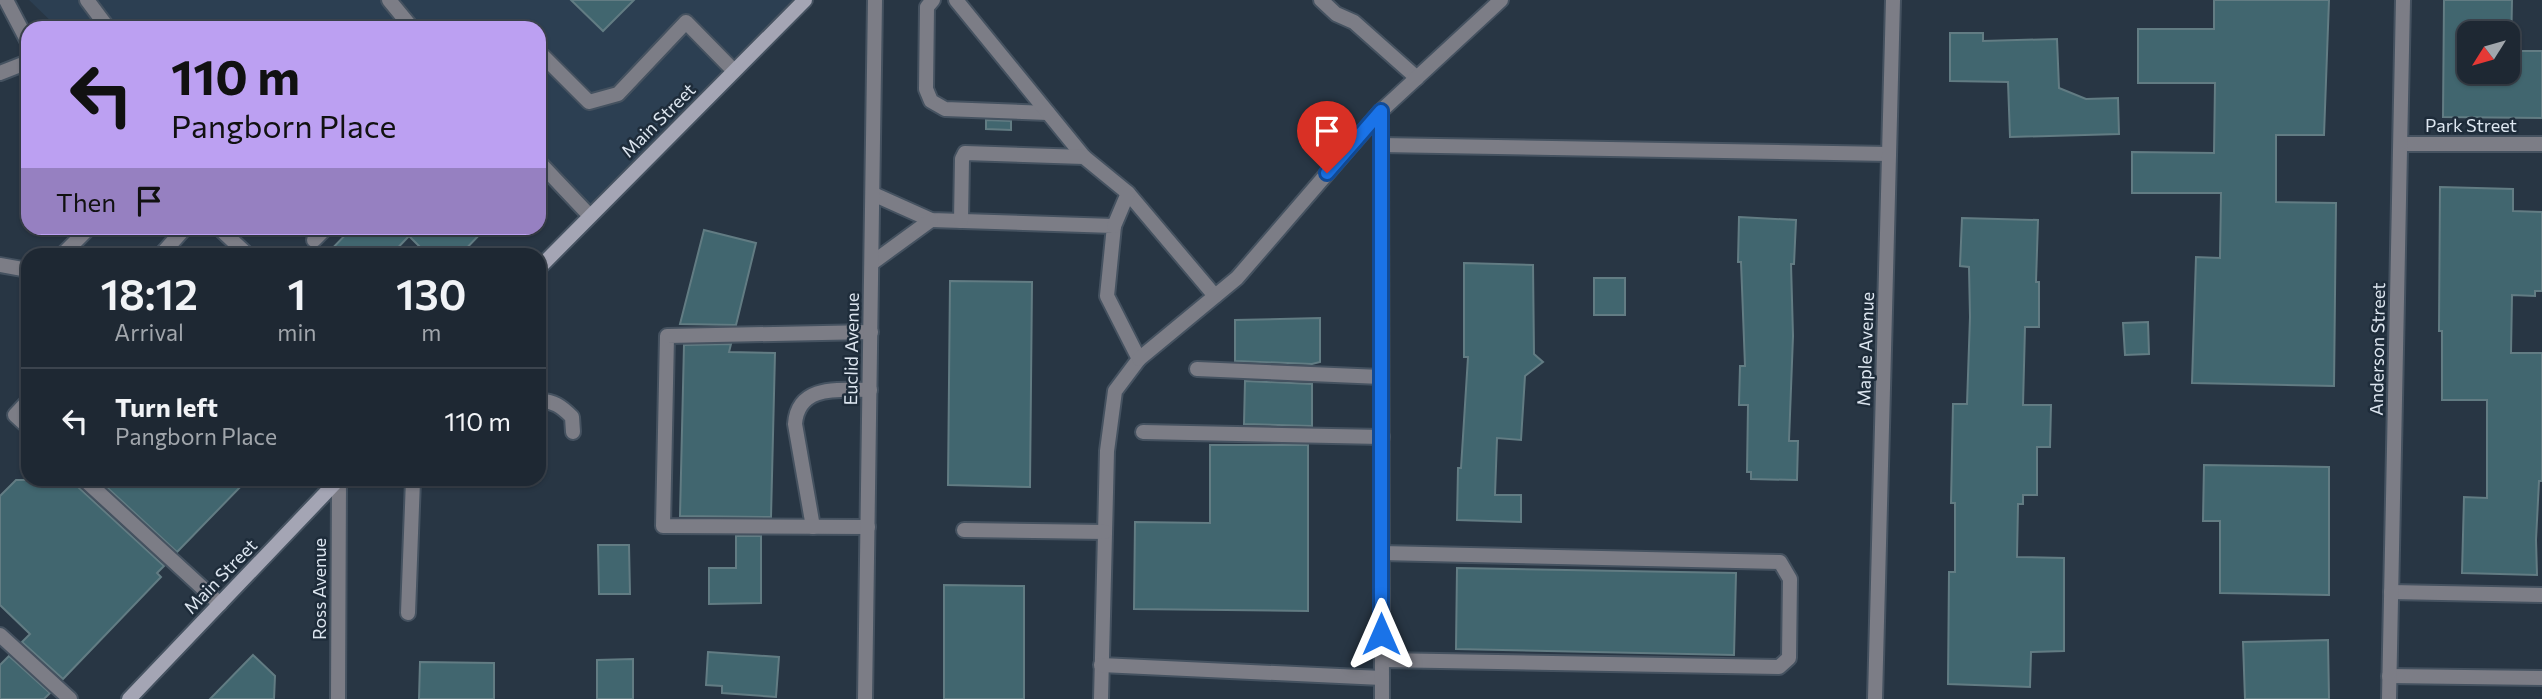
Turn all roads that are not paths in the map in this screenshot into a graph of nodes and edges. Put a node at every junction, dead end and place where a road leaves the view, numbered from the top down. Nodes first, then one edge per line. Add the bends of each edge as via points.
1 (6, 0) edge
2 (87, 0) edge
3 (389, 0) edge
4 (805, 0) edge
5 (875, 0) edge
6 (933, 0) edge
7 (956, 0) edge
8 (1321, 0) edge
9 (1501, 0) edge
10 (1893, 0) edge
11 (2403, 0) edge
12 (103, 21) edge
13 (402, 21) edge
14 (21, 29) edge
15 (546, 59) edge
16 (21, 65) edge
17 (734, 71) junction
18 (0, 73) edge
19 (1417, 78) junction
20 (1381, 111) junction
21 (1048, 113) junction
22 (2401, 144) junction
23 (2542, 144) edge
24 (1381, 145) junction
25 (1889, 154) junction
26 (1084, 157) junction
27 (546, 169) edge
28 (1128, 193) junction
29 (873, 194) junction
30 (589, 215) junction
31 (931, 219) junction
32 (961, 221) junction
33 (1114, 226) junction
34 (82, 235) edge
35 (226, 235) edge
36 (319, 235) edge
37 (314, 240) dead end
38 (69, 248) edge
39 (240, 248) edge
40 (546, 261) edge
41 (872, 263) junction
42 (0, 265) edge
43 (21, 269) edge
44 (1214, 296) junction
45 (871, 332) junction
46 (1139, 359) junction
47 (1197, 369) dead end
48 (1381, 377) junction
49 (870, 390) junction
50 (546, 400) edge
51 (573, 432) dead end
52 (1143, 432) dead end
53 (1382, 437) junction
54 (92, 486) edge
55 (332, 486) edge
56 (338, 486) edge
57 (413, 486) edge
58 (813, 527) junction
59 (868, 527) junction
60 (964, 530) dead end
61 (1105, 532) junction
62 (1381, 553) junction
63 (2391, 592) junction
64 (2542, 595) edge
65 (220, 604) junction
66 (408, 613) dead end
67 (0, 635) edge
68 (1382, 660) junction
69 (1101, 665) junction
70 (2389, 676) junction
71 (1382, 678) junction
72 (2542, 678) edge
73 (70, 699) edge
74 (129, 699) edge
75 (338, 699) edge
76 (865, 699) edge
77 (1101, 699) edge
78 (1382, 699) edge
79 (1875, 699) edge
80 (2389, 699) edge

1 - 14 street
2 - 12 street
3 - 13 street
4 - 17 main road, Main Street
5 - 29 street, Euclid Avenue
6 - 21 street via 927,7 926,89 931,101 945,109
7 - 21 street
8 - 19 street via 1354,22
9 - 19 street
10 - 25 street, Maple Avenue
11 - 22 street, Anderson Street
15 - 17 street via 589,102 608,97 618,94 686,22
16 - 18 street
17 - 30 main road, Main Street
19 - 20 street
20 - 24 street
20 - 44 street via 1237,278
21 - 26 street
22 - 23 street, Park Street
22 - 63 street, Anderson Street
24 - 25 street
24 - 48 street
25 - 79 street, Maple Avenue
26 - 28 street
26 - 32 street via 964,153
27 - 30 street
28 - 33 street
28 - 44 street
29 - 31 street
29 - 41 street, Euclid Avenue
30 - 40 main road, Main Street
31 - 32 street
31 - 41 street
32 - 33 street
33 - 46 street via 1107,296
34 - 38 street
35 - 39 street
36 - 37 street
41 - 45 street, Euclid Avenue
42 - 43 street
44 - 46 street
45 - 49 street, Euclid Avenue
45 - 58 street via 667,336 663,526
46 - 61 street via 1115,391 1107,451
47 - 48 street
48 - 53 street
49 - 58 street via 824,390 806,398 796,411
49 - 59 street, Euclid Avenue
50 - 51 street via 572,416
52 - 53 street
53 - 62 street
54 - 65 street
55 - 65 main road, Main Street
56 - 75 street, Ross Avenue
57 - 66 street
58 - 59 street
59 - 76 street, Euclid Avenue
60 - 61 street
61 - 69 street
62 - 68 street
62 - 68 street via 1780,562 1790,579 1789,658 1779,667
63 - 64 street
63 - 70 street, Anderson Street
65 - 74 main road, Main Street
67 - 73 street
68 - 71 street
69 - 71 street
69 - 77 street
70 - 72 street
70 - 80 street, Anderson Street
71 - 78 street

